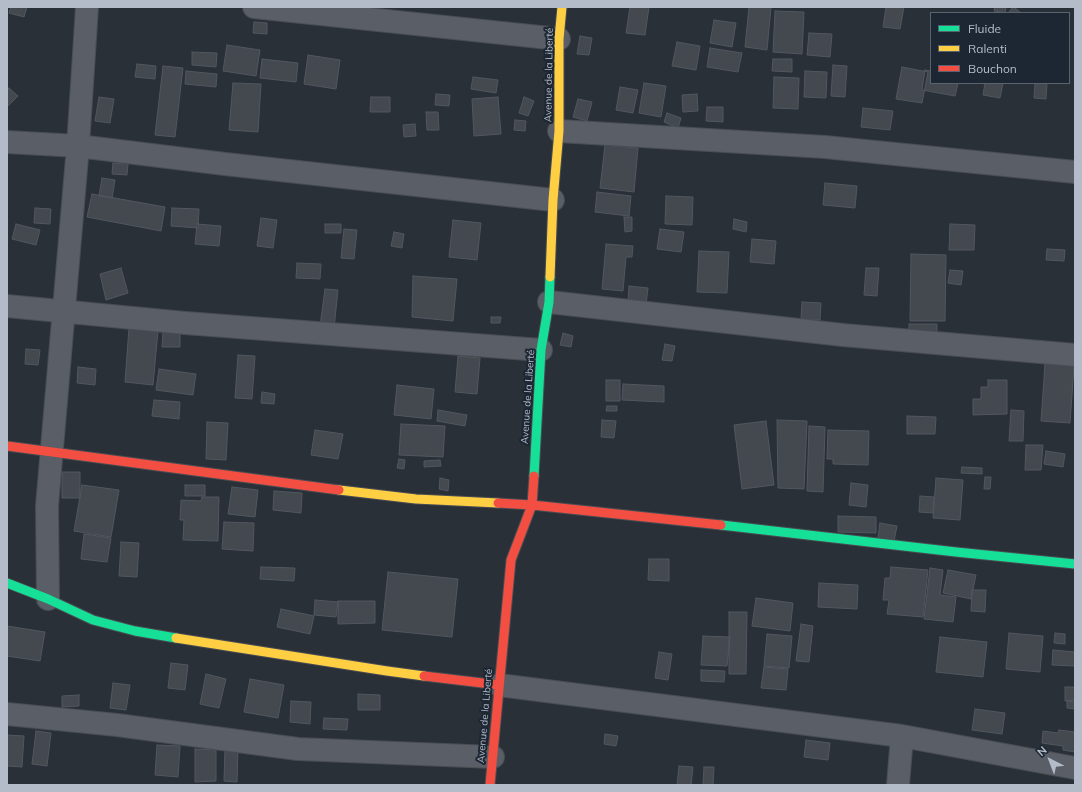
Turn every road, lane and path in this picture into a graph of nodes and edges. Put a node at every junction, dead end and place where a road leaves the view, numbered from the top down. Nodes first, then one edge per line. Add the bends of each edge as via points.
1 (87, 7) edge
2 (254, 7) edge
3 (562, 7) edge
4 (560, 39) junction
5 (558, 131) junction
6 (7, 142) edge
7 (78, 146) junction
8 (1075, 172) edge
9 (552, 200) junction
10 (549, 302) junction
11 (7, 306) edge
12 (64, 311) junction
13 (541, 350) junction
14 (1075, 355) edge
15 (7, 446) edge
16 (52, 451) junction
17 (532, 505) junction
18 (1075, 564) edge
19 (7, 583) edge
20 (48, 598) junction
21 (499, 685) junction
22 (7, 714) edge
23 (902, 736) junction
24 (493, 757) junction
25 (1075, 768) edge
26 (490, 785) edge
27 (898, 785) edge

1 - 7 street
2 - 4 street
3 - 4 street, Avenue de la Liberté
4 - 5 street, Avenue de la Liberté
5 - 8 street via 825,147
5 - 9 street, Avenue de la Liberté
6 - 7 street
7 - 9 street
7 - 12 street
9 - 10 street, Avenue de la Liberté
10 - 13 street, Avenue de la Liberté
10 - 14 street via 843,336
11 - 12 street
12 - 13 street via 185,323
12 - 16 street
13 - 17 street, Avenue de la Liberté
15 - 16 street
16 - 17 street via 416,499
16 - 20 street via 47,506
17 - 18 street
17 - 21 street, Avenue de la Liberté via 511,560
19 - 20 street
20 - 21 street via 93,620 135,631
21 - 23 street
21 - 24 street, Avenue de la Liberté
22 - 24 street via 117,725 298,749
23 - 25 street
23 - 27 street
24 - 26 street, Avenue de la Liberté

